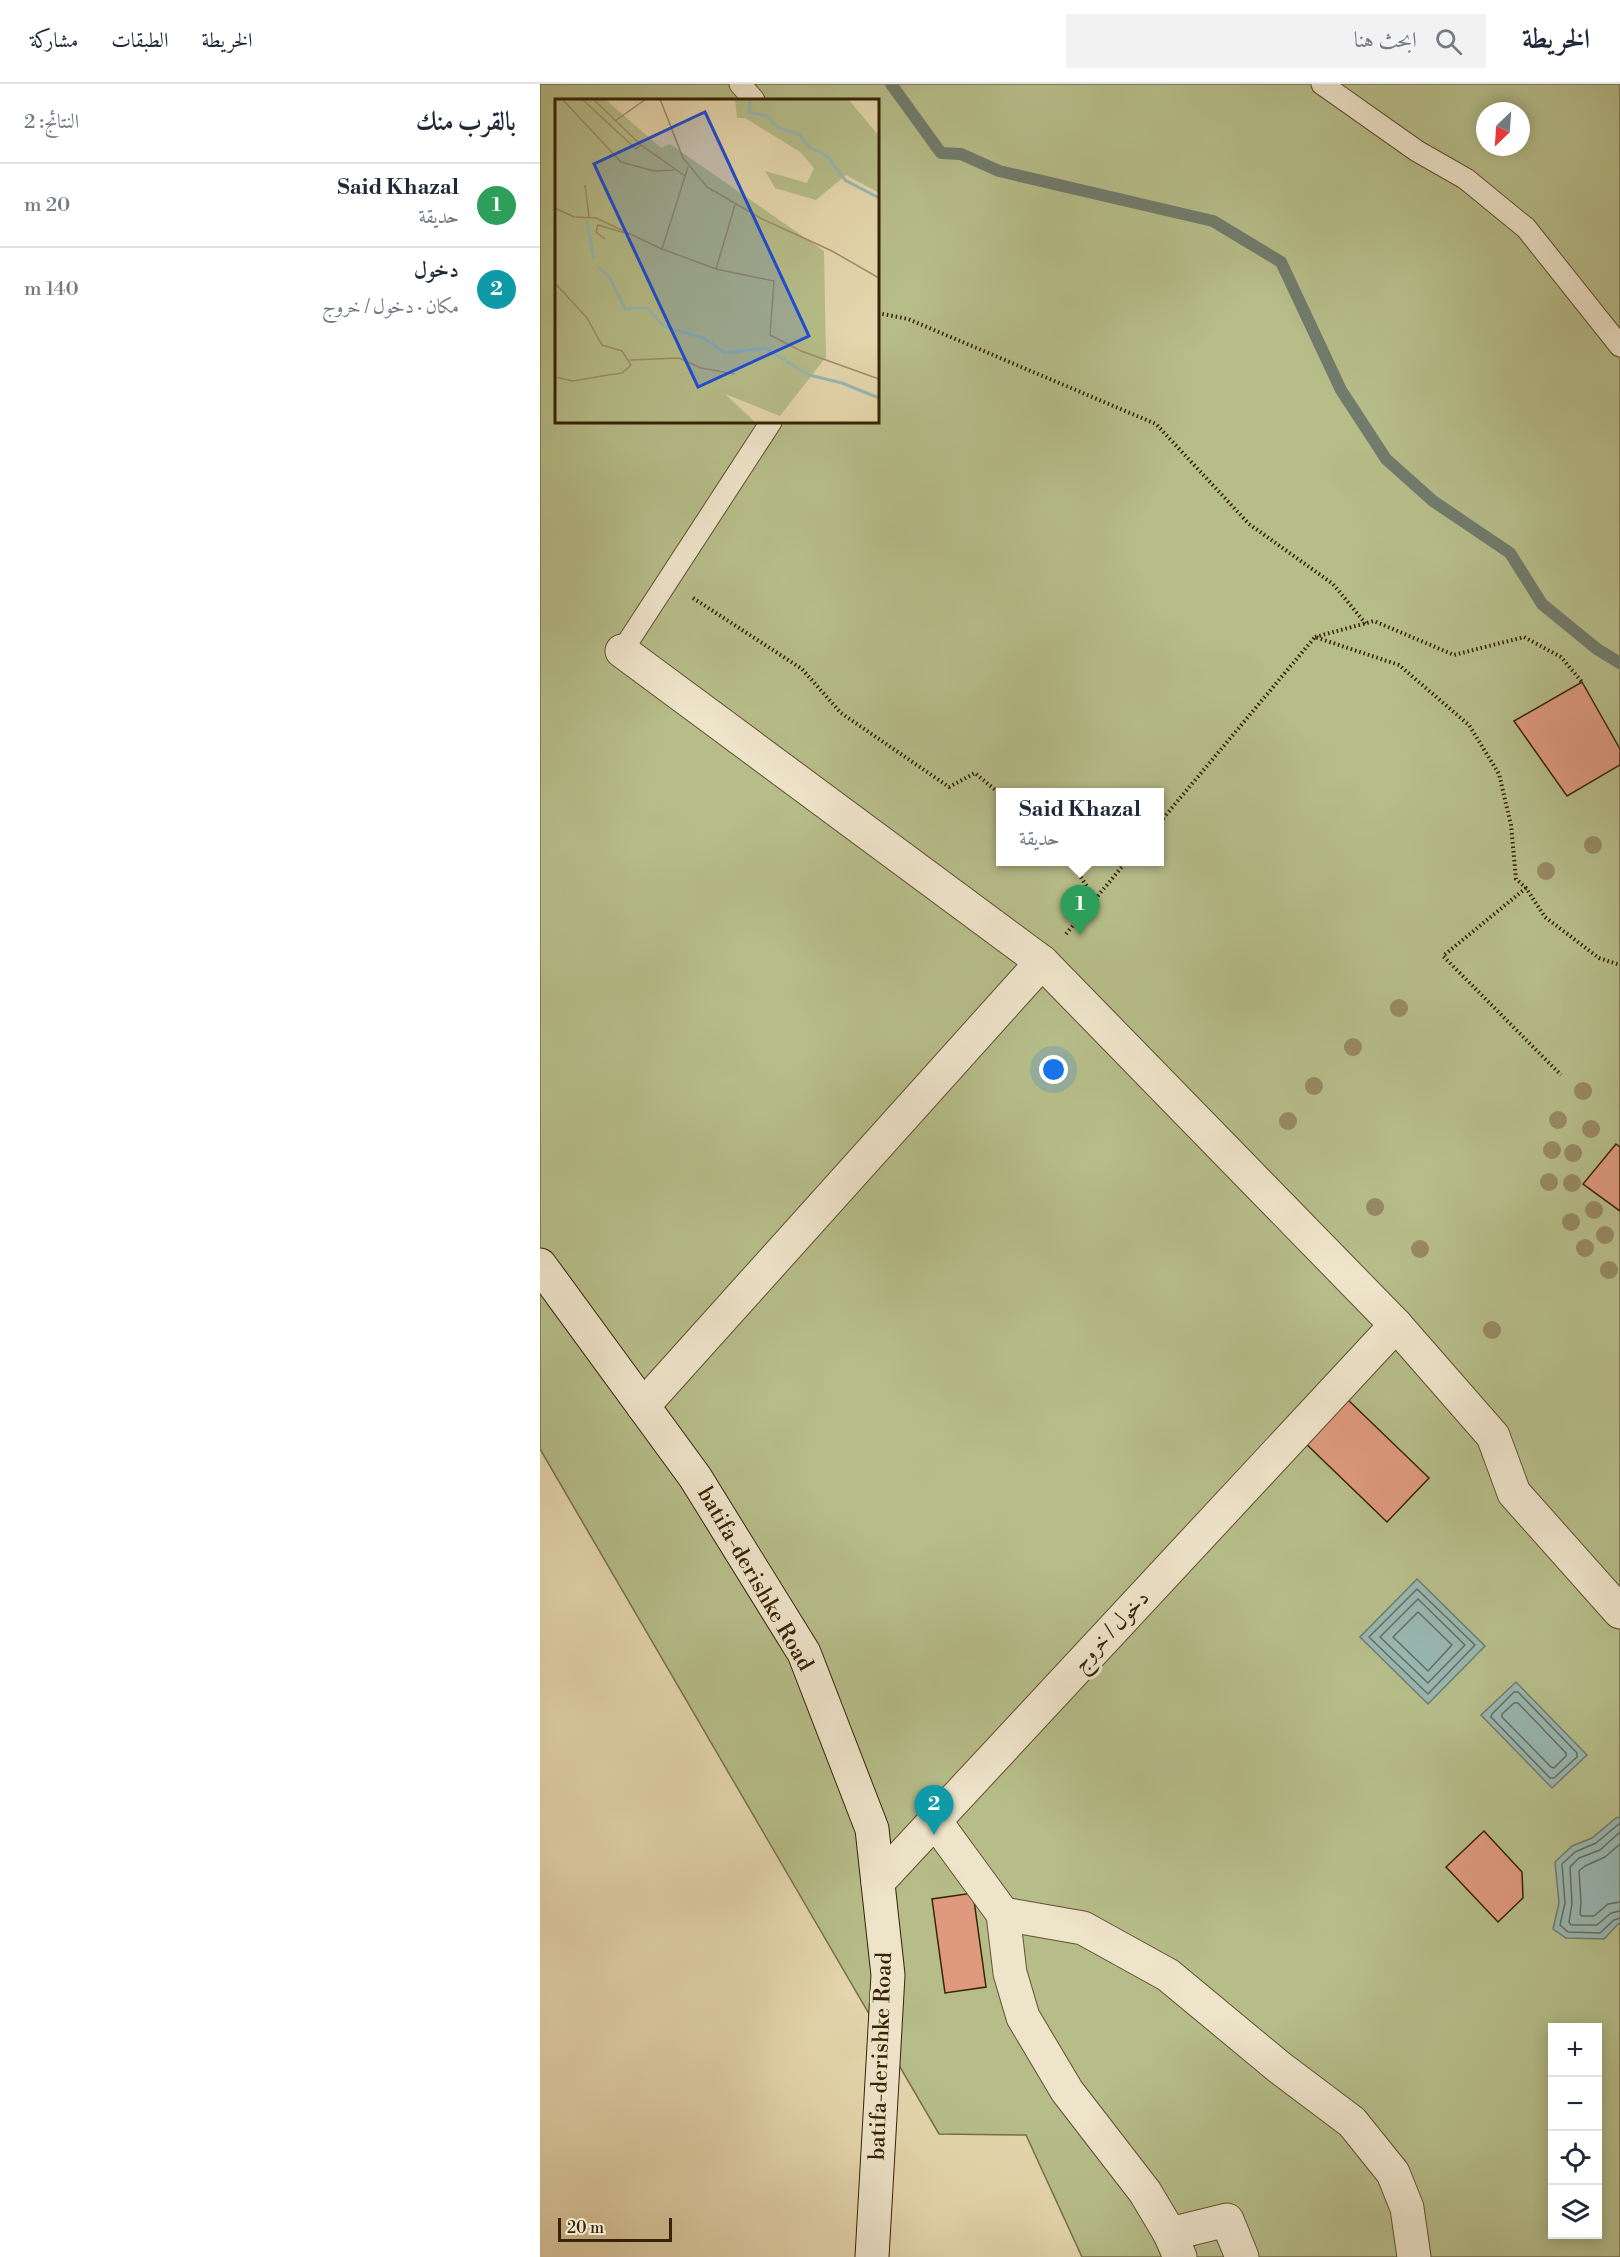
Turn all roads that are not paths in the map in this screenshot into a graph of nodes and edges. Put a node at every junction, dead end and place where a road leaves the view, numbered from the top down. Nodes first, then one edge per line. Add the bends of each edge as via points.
1 (740, 84) edge
2 (1322, 84) edge
3 (753, 99) edge
4 (1620, 346) edge
5 (770, 423) edge
6 (622, 651) joint
7 (1042, 962) junction
8 (540, 1265) edge
9 (1396, 1325) junction
10 (643, 1406) junction
11 (1618, 1607) edge
12 (934, 1821) junction
13 (878, 1882) junction
14 (1003, 1914) junction
15 (1175, 2246) edge
16 (872, 2257) edge
17 (1242, 2257) edge
18 (1414, 2257) edge

1 - 3 lane
2 - 4 lane via 1417,151 1466,179 1526,228
5 - 6 lane
6 - 7 street
7 - 9 street
7 - 10 street
8 - 10 street, batifa-derishke Road
9 - 11 street via 1493,1436 1514,1493
9 - 12 street, دخول / خروج
10 - 13 street, batifa-derishke Road via 695,1477 804,1653 872,1829
12 - 13 street, دخول / خروج
12 - 14 street
13 - 16 street, batifa-derishke Road via 888,1975
14 - 15 street via 1010,1973 1023,2017 1067,2091 1145,2192
14 - 18 street via 1083,1928 1168,1975 1352,2122 1393,2173 1407,2208
15 - 17 street via 1227,2220

